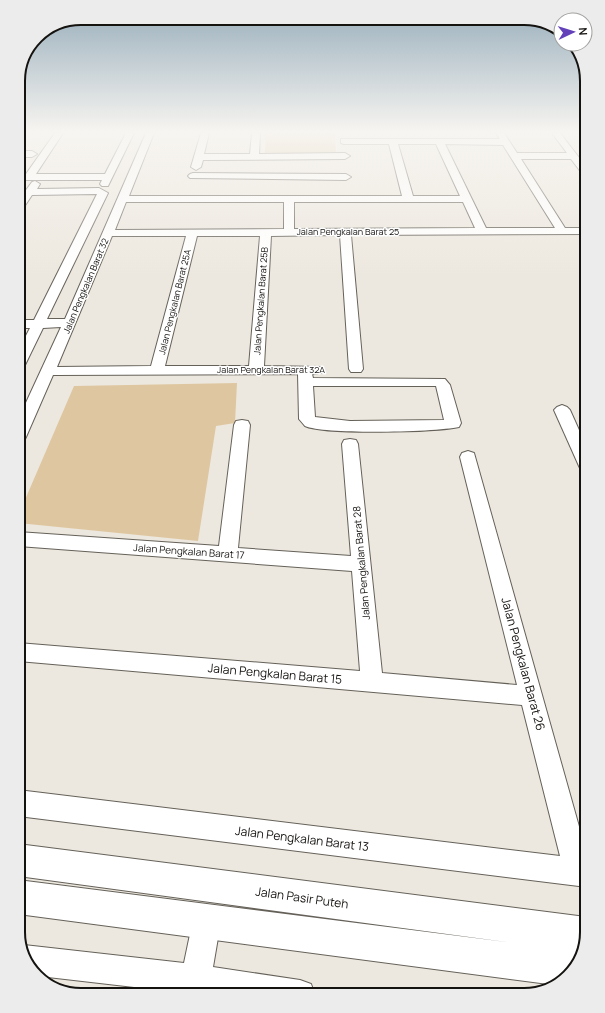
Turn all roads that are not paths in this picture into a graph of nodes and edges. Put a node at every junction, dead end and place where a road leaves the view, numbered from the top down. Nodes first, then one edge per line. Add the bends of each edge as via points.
1 (28, 180) edge
2 (33, 180) edge
3 (38, 180) edge
4 (102, 180) edge
5 (109, 180) edge
6 (131, 180) edge
7 (192, 180) edge
8 (295, 180) edge
9 (337, 180) edge
10 (356, 180) edge
11 (403, 180) edge
12 (459, 180) edge
13 (530, 180) edge
14 (25, 184) edge
15 (31, 184) junction
16 (130, 184) junction
17 (190, 187) junction
18 (25, 195) edge
19 (289, 198) junction
20 (408, 198) junction
21 (467, 198) junction
22 (123, 199) junction
23 (562, 231) junction
24 (580, 231) edge
25 (192, 232) junction
26 (266, 232) junction
27 (289, 232) junction
28 (345, 232) junction
29 (482, 232) junction
30 (108, 233) junction
31 (40, 323) junction
32 (70, 323) junction
33 (25, 324) edge
34 (25, 352) edge
35 (256, 370) junction
36 (356, 370) junction
37 (403, 370) dead end
38 (48, 371) junction
39 (158, 371) junction
40 (305, 376) junction
41 (562, 410) dead end
42 (25, 413) edge
43 (242, 425) dead end
44 (350, 444) dead end
45 (580, 450) edge
46 (468, 457) dead end
47 (25, 540) edge
48 (228, 554) junction
49 (361, 564) junction
50 (25, 653) edge
51 (372, 682) junction
52 (532, 696) junction
53 (25, 804) edge
54 (25, 861) edge
55 (580, 865) edge
56 (580, 872) edge
57 (25, 898) edge
58 (207, 920) junction
59 (580, 934) edge
60 (33, 961) edge
61 (567, 968) edge
62 (183, 984) edge
63 (226, 988) edge

1 - 15 street
2 - 15 street
3 - 15 street
4 - 15 street
5 - 16 street
6 - 16 street, Jalan Pengkalan Barat 32
7 - 17 street
8 - 17 street
9 - 19 street
10 - 20 street
11 - 20 street
12 - 21 street
13 - 23 street
14 - 15 street
15 - 18 street
15 - 31 street via 103,193
16 - 22 street, Jalan Pengkalan Barat 32
17 - 19 street
17 - 22 street
19 - 27 street
20 - 21 street
21 - 29 street
22 - 30 street, Jalan Pengkalan Barat 32
23 - 24 street, Jalan Pengkalan Barat 25
23 - 29 street, Jalan Pengkalan Barat 25
25 - 26 street, Jalan Pengkalan Barat 25
25 - 30 street, Jalan Pengkalan Barat 25
25 - 39 street, Jalan Pengkalan Barat 25A
26 - 27 street, Jalan Pengkalan Barat 25
26 - 35 street, Jalan Pengkalan Barat 25B
27 - 28 street, Jalan Pengkalan Barat 25
28 - 29 street, Jalan Pengkalan Barat 25
28 - 36 street
30 - 32 street, Jalan Pengkalan Barat 32
31 - 32 street
31 - 33 street
31 - 34 street
32 - 38 street, Jalan Pengkalan Barat 32
35 - 39 street, Jalan Pengkalan Barat 32A
35 - 40 street, Jalan Pengkalan Barat 32A
36 - 37 street, Jalan Pengkalan Barat 32A
36 - 40 street, Jalan Pengkalan Barat 32A
38 - 39 street, Jalan Pengkalan Barat 32A
38 - 42 street, Jalan Pengkalan Barat 32
40 - 40 street via 440,382 453,422 443,425 316,424 307,419
41 - 45 street
43 - 48 street
44 - 49 street, Jalan Pengkalan Barat 28
46 - 52 street, Jalan Pengkalan Barat 26
47 - 48 street, Jalan Pengkalan Barat 17
48 - 49 street, Jalan Pengkalan Barat 17
49 - 51 street, Jalan Pengkalan Barat 28
50 - 51 street, Jalan Pengkalan Barat 15
51 - 52 street, Jalan Pengkalan Barat 15
52 - 55 street, Jalan Pengkalan Barat 26
53 - 56 street, Jalan Pengkalan Barat 13
54 - 59 main road, Jalan Pasir Puteh
57 - 58 main road
58 - 61 main road
58 - 62 street
60 - 62 street
62 - 63 street

